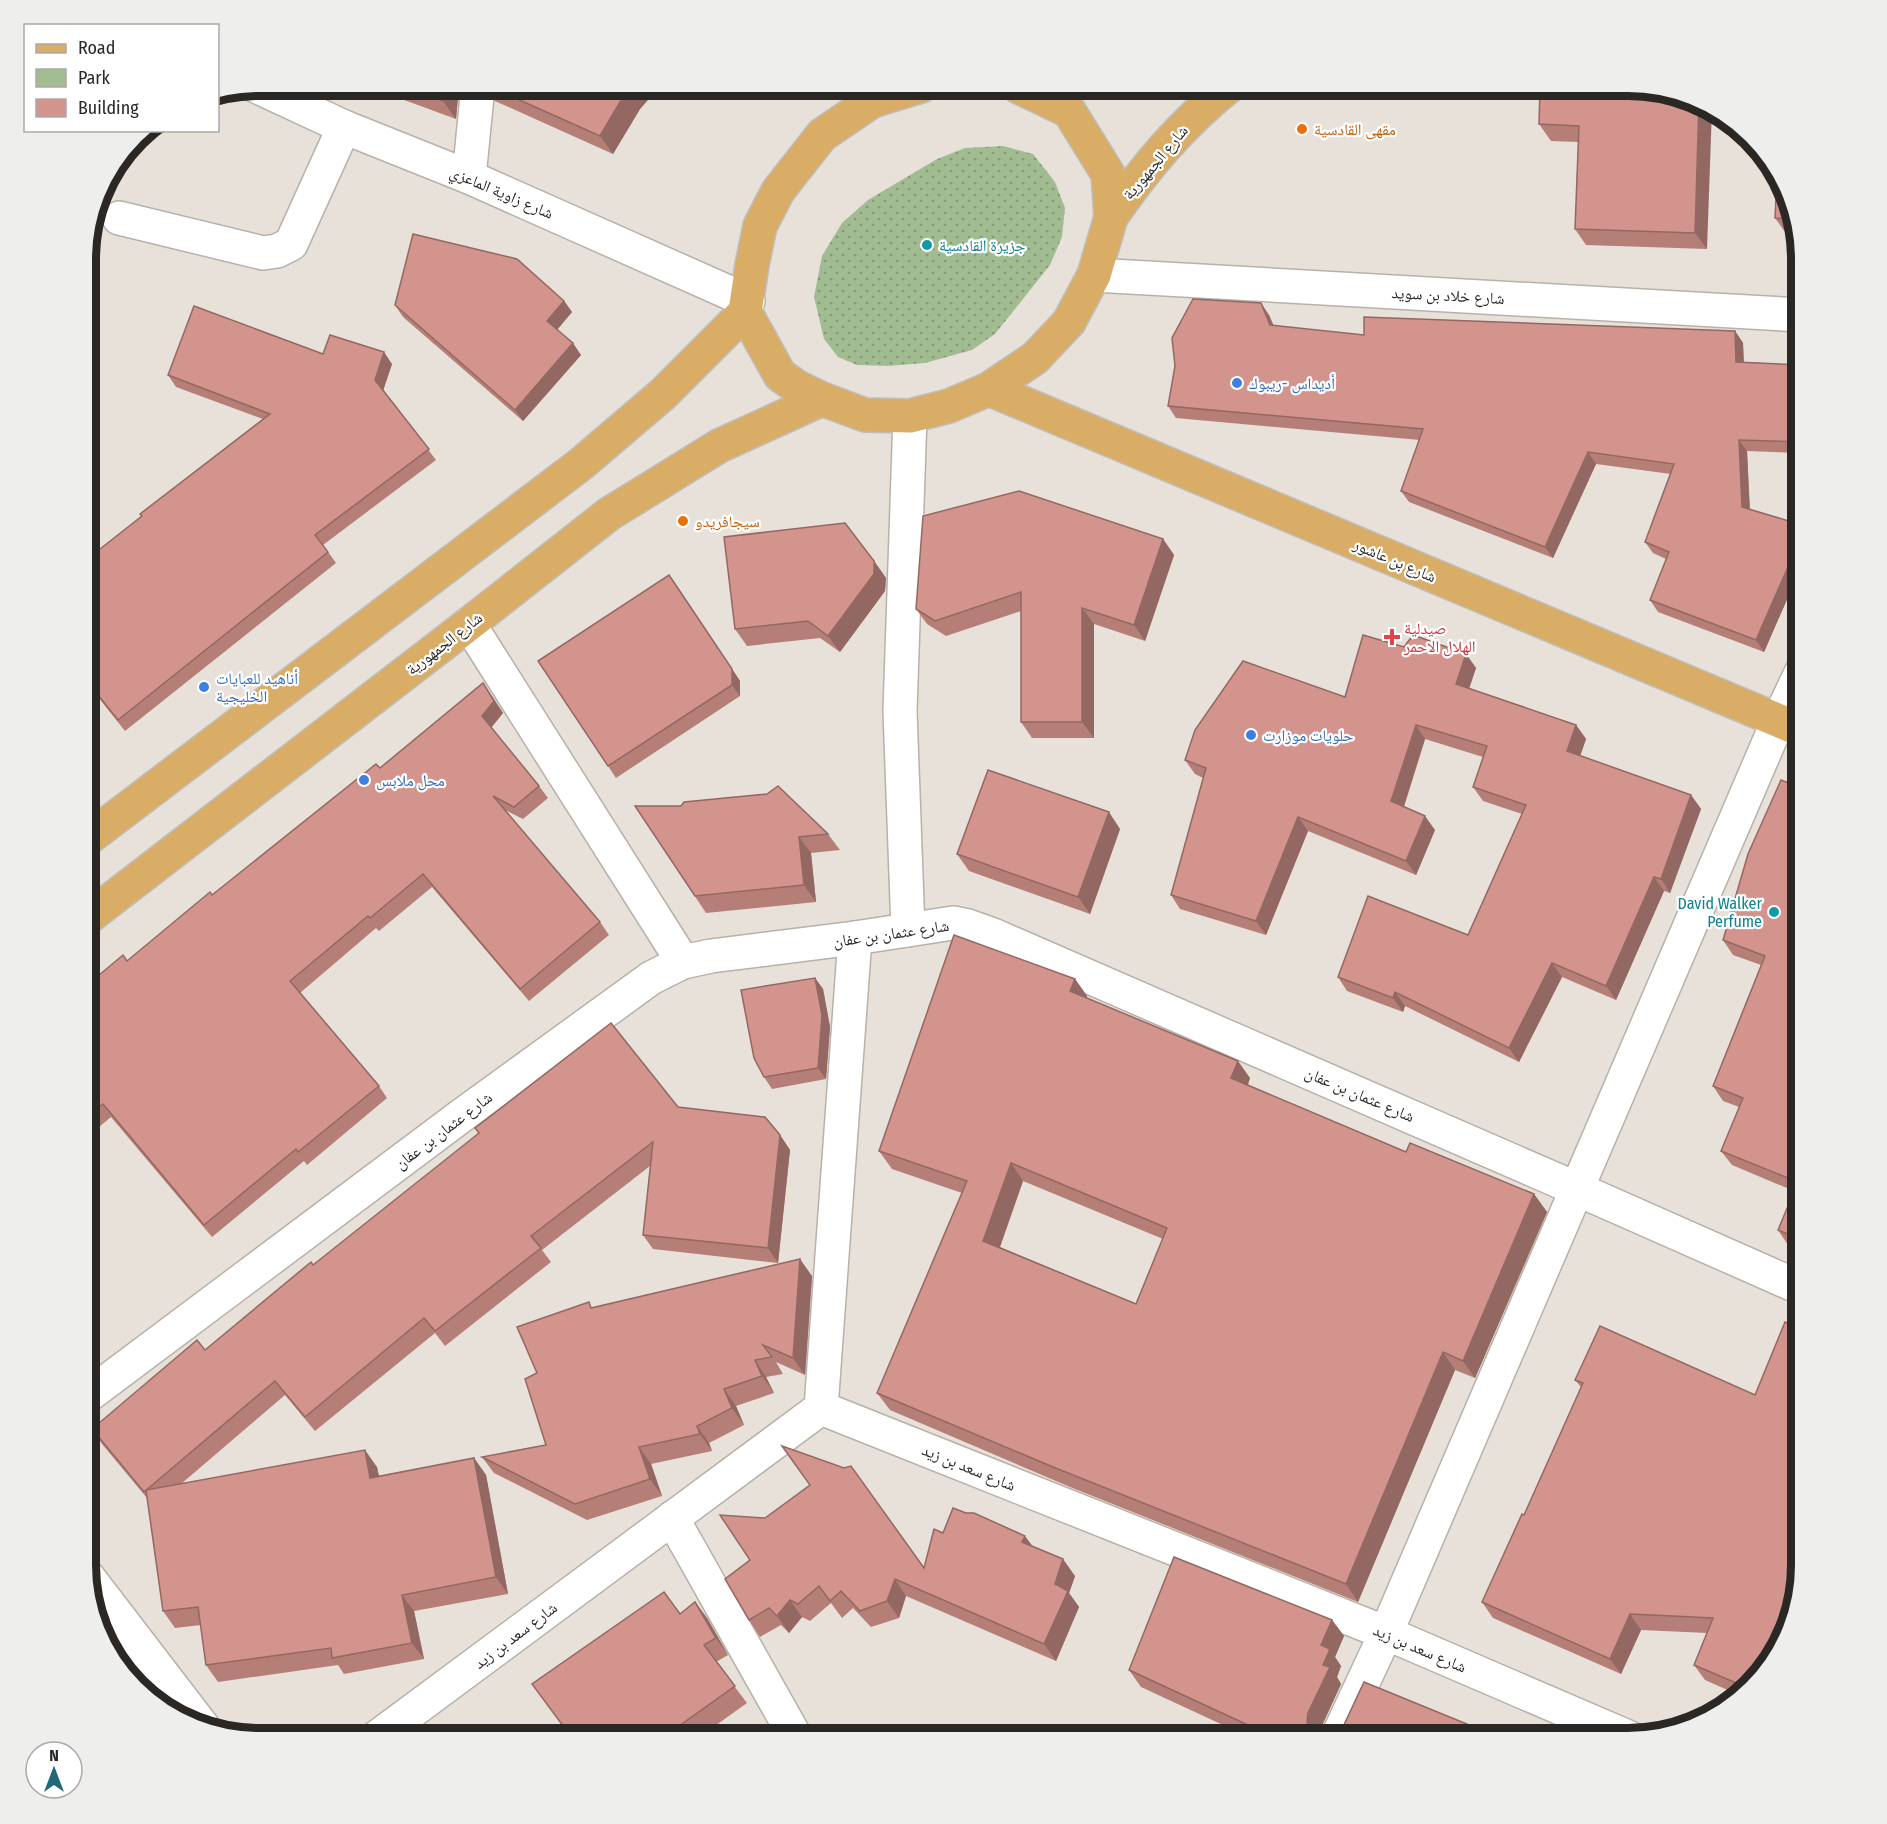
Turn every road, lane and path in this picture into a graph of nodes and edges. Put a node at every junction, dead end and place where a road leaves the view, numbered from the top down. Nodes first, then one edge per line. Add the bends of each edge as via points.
1 (277, 96) edge
2 (477, 96) edge
3 (888, 96) edge
4 (1038, 96) edge
5 (1217, 96) edge
6 (344, 127) junction
7 (470, 177) junction
8 (1111, 217) junction
9 (119, 218) dead end
10 (1094, 275) junction
11 (747, 306) junction
12 (1791, 314) edge
13 (989, 389) junction
14 (822, 399) junction
15 (910, 416) junction
16 (470, 624) junction
17 (1790, 726) edge
18 (96, 832) edge
19 (96, 911) edge
20 (908, 930) junction
21 (855, 938) junction
22 (683, 962) junction
23 (1577, 1189) junction
24 (1791, 1283) edge
25 (96, 1390) edge
26 (821, 1408) junction
27 (672, 1518) junction
28 (98, 1590) edge
29 (1386, 1633) junction
30 (192, 1713) edge
31 (389, 1728) edge
32 (790, 1728) edge
33 (1342, 1728) edge
34 (1607, 1728) edge

1 - 6 street, شارع زاوية الماعزي
2 - 7 street
3 - 11 main road via 872,101 822,135 778,191 760,226
4 - 8 main road via 1069,111 1108,174
5 - 8 main road, شارع الجمهورية via 1139,176
6 - 7 street, شارع زاوية الماعزي
6 - 9 street via 291,244 277,251 263,253
7 - 11 street, شارع زاوية الماعزي
8 - 10 main road
10 - 12 street, شارع خلاد بن سويد
10 - 13 main road via 1069,322 1035,358
11 - 14 main road via 780,375
11 - 18 main road via 663,394 581,464
13 - 15 main road via 950,406
13 - 17 main road, شارع بن عاشور
14 - 15 main road via 865,415
14 - 16 main road, شارع الجمهورية via 719,446 609,514
15 - 20 street via 900,711
16 - 19 main road, شارع الجمهورية
16 - 22 street
17 - 23 street
20 - 21 street, شارع عثمان بن عفان
20 - 23 street, شارع عثمان بن عفان via 953,923 993,935
21 - 22 street, شارع عثمان بن عفان
21 - 26 street
22 - 25 street, شارع عثمان بن عفان via 612,1005
23 - 24 street, شارع عثمان بن عفان
23 - 29 street
26 - 27 street, شارع سعد بن زيد
26 - 29 street, شارع سعد بن زيد
27 - 31 street, شارع سعد بن زيد
27 - 32 street
28 - 30 street
29 - 33 street
29 - 34 street, شارع سعد بن زيد

